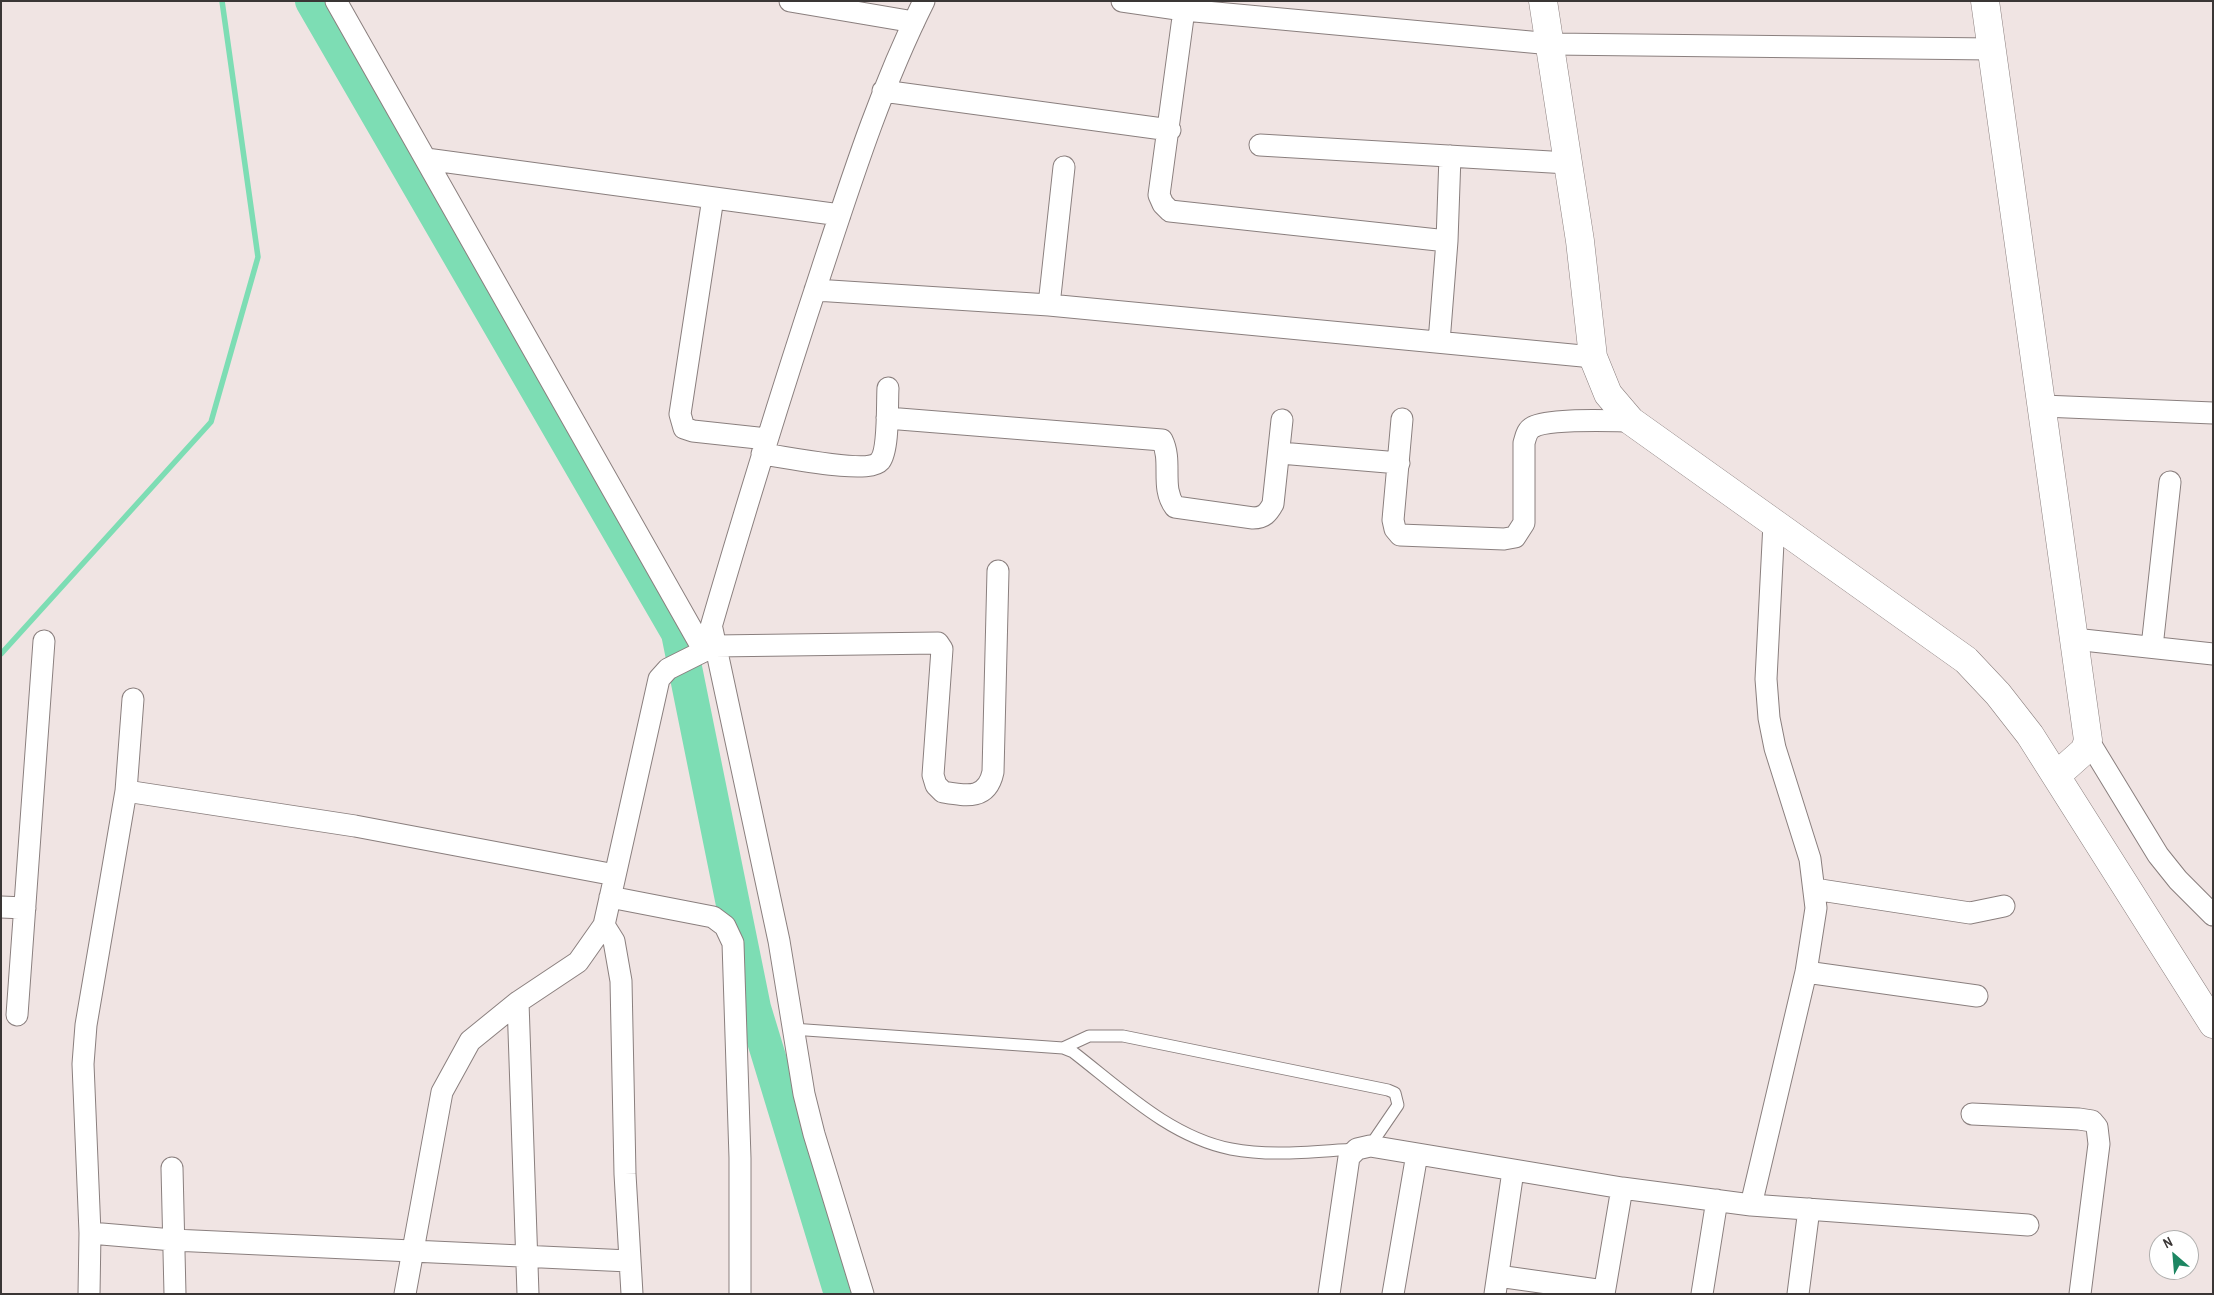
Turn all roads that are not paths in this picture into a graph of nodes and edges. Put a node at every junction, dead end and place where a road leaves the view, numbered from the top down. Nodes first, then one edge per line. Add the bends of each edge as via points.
1 (336, 1) edge
2 (790, 1) edge
3 (924, 1) edge
4 (1122, 1) edge
5 (1543, 1) edge
6 (1985, 1) edge
7 (1184, 10) junction
8 (914, 22) junction
9 (1552, 44) junction
10 (1992, 49) junction
11 (883, 91) junction
12 (1170, 130) junction
13 (1260, 146) dead end
14 (1450, 156) junction
15 (426, 159) junction
16 (1568, 163) junction
17 (1064, 167) dead end
18 (713, 198) junction
19 (840, 215) junction
20 (1447, 241) junction
21 (815, 290) junction
22 (1049, 305) junction
23 (1439, 342) junction
24 (1593, 357) junction
25 (888, 388) dead end
26 (2043, 406) junction
27 (2213, 413) edge
28 (887, 418) junction
29 (1402, 419) dead end
30 (1282, 420) dead end
31 (1631, 421) junction
32 (764, 446) junction
33 (1280, 453) junction
34 (1399, 463) junction
35 (2170, 482) dead end
36 (1774, 523) junction
37 (998, 571) dead end
38 (2074, 639) junction
39 (44, 641) dead end
40 (2152, 647) junction
41 (700, 649) junction
42 (2213, 654) edge
43 (132, 700) dead end
44 (2088, 740) junction
45 (2057, 775) junction
46 (126, 790) junction
47 (615, 875) junction
48 (1814, 889) junction
49 (2189, 891) junction
50 (2213, 892) edge
51 (610, 898) junction
52 (2004, 906) dead end
53 (1, 907) edge
54 (26, 908) junction
55 (2213, 915) edge
56 (604, 925) junction
57 (1806, 972) junction
58 (1976, 996) dead end
59 (518, 1002) junction
60 (17, 1015) dead end
61 (2213, 1024) edge
62 (792, 1029) junction
63 (1063, 1048) junction
64 (1972, 1114) dead end
65 (1363, 1147) junction
66 (1417, 1154) junction
67 (172, 1168) dead end
68 (1513, 1171) junction
69 (1622, 1188) junction
70 (1717, 1200) junction
71 (1751, 1205) junction
72 (1809, 1209) junction
73 (2028, 1224) dead end
74 (90, 1233) junction
75 (173, 1240) junction
76 (414, 1250) junction
77 (526, 1256) junction
78 (629, 1261) junction
79 (1497, 1285) edge
80 (1604, 1292) edge
81 (89, 1294) edge
82 (175, 1294) edge
83 (405, 1294) edge
84 (528, 1294) edge
85 (632, 1294) edge
86 (740, 1294) edge
87 (863, 1294) edge
88 (1329, 1294) edge
89 (1392, 1294) edge
90 (1702, 1294) edge
91 (1798, 1294) edge
92 (2080, 1294) edge

1 - 15 street
2 - 8 street
3 - 8 street
4 - 7 street
5 - 9 main road
6 - 10 main road
7 - 9 street
7 - 12 street
8 - 11 street
9 - 10 street
9 - 16 main road
10 - 26 main road
11 - 12 street
11 - 19 street
12 - 20 street via 1159,195 1170,210
13 - 14 street
14 - 16 street
14 - 20 street
15 - 18 street
15 - 41 street
16 - 24 main road
17 - 22 street
18 - 19 street
18 - 32 street via 681,421 684,428
19 - 21 street
20 - 23 street
21 - 22 street
21 - 32 street
22 - 23 street
23 - 24 street
24 - 31 main road via 1608,394
25 - 28 street
26 - 27 street
26 - 38 main road
28 - 32 street via 885,447 880,460 874,464 857,467
28 - 33 street via 1162,440 1167,458 1166,489 1176,507 1253,518 1261,518 1272,504
29 - 34 street
30 - 33 street
31 - 34 street via 1551,423 1533,427 1524,443 1524,523 1515,537 1504,539 1400,536 1393,520
31 - 36 main road
32 - 41 street
33 - 34 street
35 - 40 street
36 - 45 main road via 1966,660 1998,694
36 - 48 street via 1766,679 1769,718 1775,748 1810,859
37 - 41 street via 993,772 986,790 978,793 943,792 933,775 942,649 938,643
38 - 40 street
38 - 44 main road
39 - 54 street
40 - 42 street
41 - 47 street via 668,669 659,679
41 - 62 street via 779,941
43 - 46 street
44 - 45 main road via 2084,750
44 - 49 street via 2158,855
45 - 61 main road via 2101,850
46 - 47 street via 355,826
46 - 74 street via 86,1025 83,1064
47 - 51 street
48 - 52 street via 1970,913
48 - 57 street via 1816,908
49 - 50 street
49 - 55 street
51 - 56 street
51 - 86 street via 713,917 725,926 733,942 740,1158
53 - 54 street
54 - 60 street
56 - 59 street via 578,962
56 - 78 street via 614,942 621,981
57 - 58 street
57 - 71 street
59 - 76 street via 470,1041 442,1092
59 - 77 street
62 - 63 lane
62 - 87 street via 814,1134
63 - 65 lane via 1073,1052 1156,1116 1220,1146 1270,1153
63 - 65 lane via 1089,1036 1123,1036 1395,1093 1398,1105
64 - 92 street via 2080,1119 2092,1121 2097,1128 2099,1144
65 - 66 street
65 - 88 street via 1349,1157
66 - 68 street
66 - 89 street
67 - 75 street
68 - 69 street
68 - 79 street
69 - 70 street
69 - 80 street
70 - 71 street
70 - 90 street
71 - 72 street
72 - 73 street
72 - 91 street
74 - 75 street
74 - 81 street
75 - 76 street
75 - 82 street
76 - 77 street
76 - 83 street
77 - 78 street
77 - 84 street
78 - 85 street
79 - 80 street

